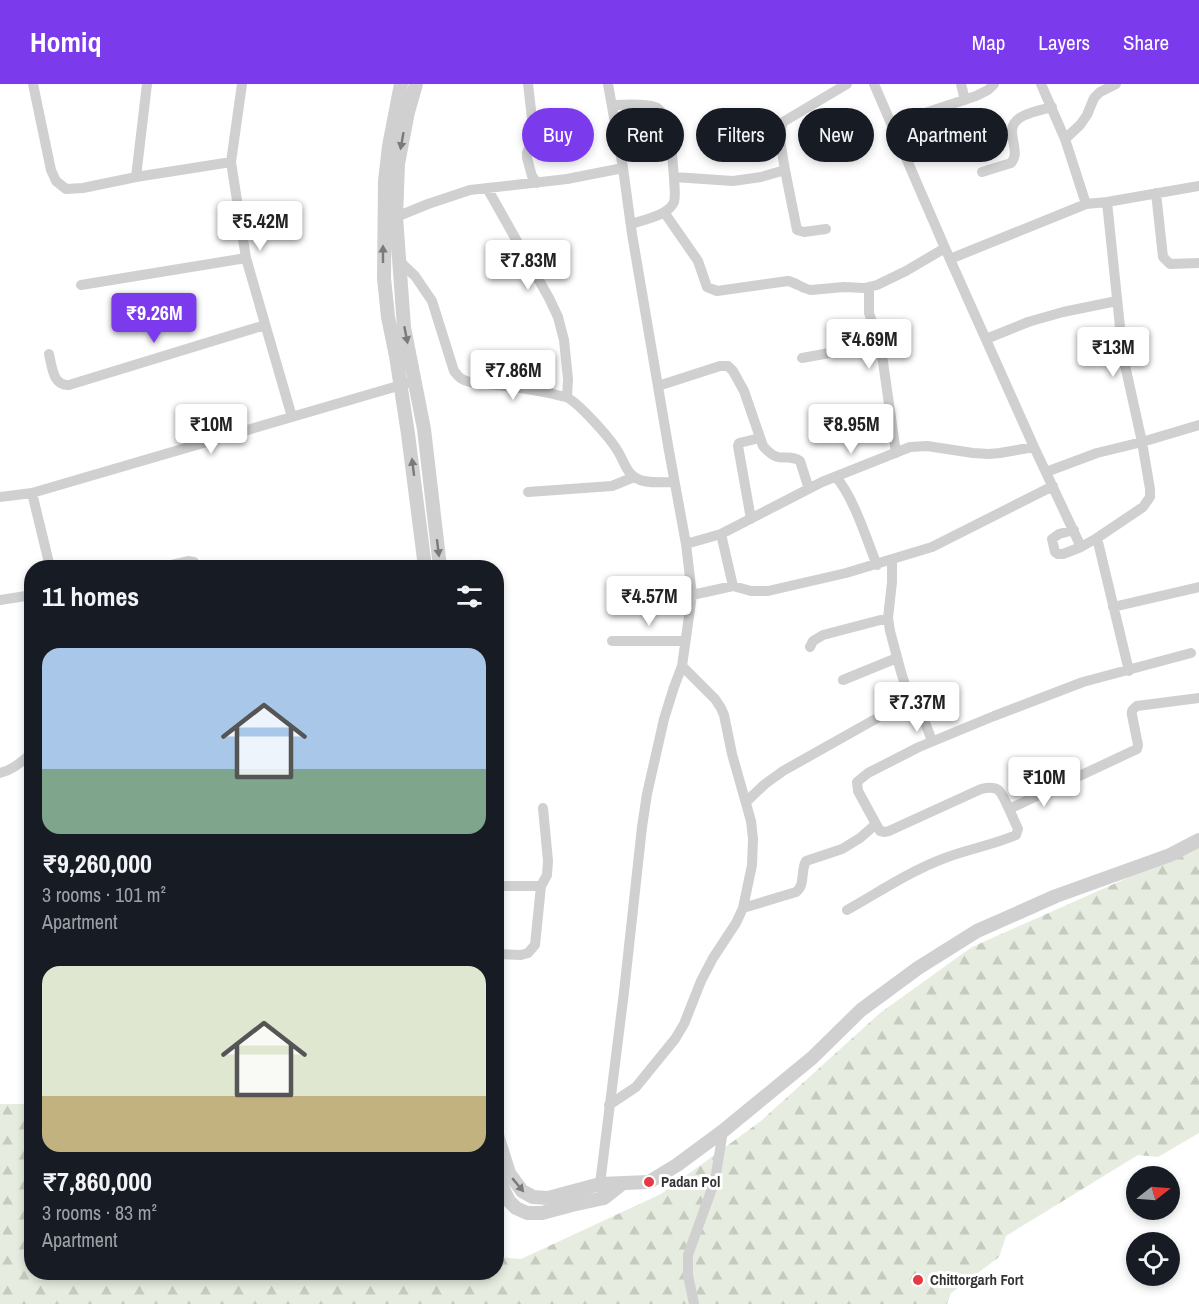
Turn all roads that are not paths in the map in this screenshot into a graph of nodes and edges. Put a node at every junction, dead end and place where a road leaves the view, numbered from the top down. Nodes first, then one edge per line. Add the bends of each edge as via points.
1 (33, 84) edge
2 (147, 84) edge
3 (242, 84) edge
4 (401, 84) edge
5 (528, 84) edge
6 (608, 84) edge
7 (847, 84) edge
8 (874, 84) edge
9 (961, 84) edge
10 (994, 84) edge
11 (1041, 84) edge
12 (1116, 84) edge
13 (417, 88) edge
14 (965, 100) junction
15 (612, 105) junction
16 (1052, 107) junction
17 (941, 108) edge
18 (886, 111) edge
19 (1065, 139) junction
20 (231, 162) junction
21 (908, 162) edge
22 (623, 168) junction
23 (785, 170) junction
24 (982, 172) dead end
25 (136, 177) junction
26 (674, 177) junction
27 (537, 183) junction
28 (1199, 186) edge
29 (487, 188) junction
30 (1156, 193) junction
31 (1107, 202) junction
32 (1086, 204) junction
33 (664, 212) junction
34 (396, 217) junction
35 (631, 224) junction
36 (826, 229) dead end
37 (945, 248) junction
38 (246, 258) junction
39 (950, 259) junction
40 (398, 260) junction
41 (1199, 263) edge
42 (81, 285) dead end
43 (869, 287) junction
44 (1117, 301) junction
45 (265, 325) junction
46 (986, 339) junction
47 (880, 348) junction
48 (49, 354) dead end
49 (802, 358) dead end
50 (415, 381) junction
51 (400, 385) junction
52 (658, 386) junction
53 (567, 397) junction
54 (292, 417) junction
55 (1199, 425) edge
56 (760, 438) junction
57 (1142, 442) junction
58 (1034, 447) junction
59 (896, 453) junction
60 (1046, 472) junction
61 (634, 477) junction
62 (836, 477) junction
63 (674, 482) junction
64 (1053, 486) junction
65 (809, 489) junction
66 (528, 492) dead end
67 (32, 493) junction
68 (0, 497) edge
69 (435, 519) junction
70 (752, 519) junction
71 (420, 520) junction
72 (1074, 530) junction
73 (721, 534) junction
74 (1097, 538) junction
75 (686, 544) junction
76 (1081, 547) junction
77 (49, 560) edge
78 (424, 560) edge
79 (439, 560) edge
80 (892, 560) junction
81 (877, 565) junction
82 (733, 586) junction
83 (1199, 587) edge
84 (692, 595) junction
85 (24, 596) edge
86 (0, 600) edge
87 (1113, 608) junction
88 (888, 618) junction
89 (612, 641) dead end
90 (685, 641) junction
91 (810, 647) dead end
92 (1191, 652) dead end
93 (897, 658) junction
94 (682, 666) junction
95 (1129, 671) junction
96 (843, 680) dead end
97 (1199, 698) edge
98 (911, 699) junction
99 (932, 741) junction
100 (24, 760) edge
101 (0, 773) edge
102 (746, 802) junction
103 (543, 808) dead end
104 (1009, 809) junction
105 (876, 824) junction
106 (1199, 840) edge
107 (504, 886) edge
108 (541, 886) junction
109 (742, 908) junction
110 (846, 910) dead end
111 (504, 954) edge
112 (609, 1105) junction
113 (723, 1131) junction
114 (504, 1157) edge
115 (623, 1183) junction
116 (600, 1184) junction
117 (504, 1191) edge
118 (604, 1198) junction
119 (694, 1304) edge

1 - 25 street via 56,182 66,189 83,188
2 - 25 street
3 - 20 street
51 -> 4 street via 388,317 383,251 385,181
5 - 27 street via 534,136 527,158
6 - 15 street
7 - 23 street via 783,122 779,134
8 - 18 street
9 - 14 street
10 - 14 street
11 - 16 street
12 - 19 street via 1094,98 1080,125
13 -> 34 street via 398,164
14 - 17 street
15 - 22 street
15 - 26 street via 659,109 668,126
16 - 19 street
16 - 24 street via 1015,122 1014,160
19 - 32 street
20 - 25 street
20 - 38 street
21 - 37 street
22 - 27 street
22 - 35 street
23 - 26 street via 733,181
23 - 36 street via 797,230
26 - 33 street via 674,202
27 - 29 street
28 - 30 street
29 - 34 street via 470,190
29 - 53 street via 558,317 564,340
30 - 31 street
30 - 41 street via 1163,257 1170,264
31 - 32 street
31 - 44 street
32 - 39 street
33 - 35 street
33 - 43 street via 698,261 711,290 788,281 807,290
34 - 40 street
35 - 52 street
37 - 39 street
37 - 43 street
38 - 42 street
38 - 45 street
39 - 46 street
40 -> 50 street via 404,327
40 - 53 street via 416,276 432,301 458,377
43 - 47 street via 869,313
44 - 46 street via 1028,322
44 - 57 street via 1123,356
45 - 48 street via 63,386 58,383
45 - 54 street
46 - 58 street
47 - 49 street
47 - 59 street
50 - 51 street
50 - 69 street
51 - 54 street
71 -> 51 street
52 - 56 street via 728,366 744,391
52 - 63 street
53 - 61 street via 611,441
54 - 67 street
55 - 57 street
56 - 65 street via 776,458 800,461
56 - 70 street via 738,446
57 - 60 street
57 - 74 street via 1150,497 1143,507
58 - 59 street via 989,454 918,446
58 - 60 street
59 - 62 street
60 - 64 street
61 - 63 street via 640,481
61 - 66 street via 612,486
62 - 65 street
62 - 81 street via 851,501
63 - 75 street
64 - 72 street
64 - 80 street via 932,547
65 - 70 street
67 - 68 street
67 - 77 street
69 - 71 street
69 -> 79 street
70 - 73 street
71 - 78 street
72 - 76 street
72 - 76 street via 1052,539 1055,552 1063,554
73 - 75 street
73 - 82 street
74 - 76 street
74 - 87 street
75 - 84 street
80 - 81 street
80 - 88 street
81 - 82 street via 768,591
82 - 84 street
83 - 87 street
84 - 90 street
85 - 86 street
87 - 95 street
88 - 91 street via 823,635
88 - 93 street
89 - 90 street
90 - 94 street
92 - 95 street
93 - 96 street
93 - 98 street
94 - 102 street via 721,708
94 - 112 street via 669,701 647,794
95 - 99 street via 1059,691
97 - 104 street via 1133,708 1137,749
98 - 99 street via 922,714
98 - 102 street via 783,771
99 - 105 street via 857,782
100 - 101 street
102 - 109 street via 753,839 752,865
103 - 108 street via 548,861
104 - 105 street via 1000,790 989,787 889,831 880,831
104 - 110 street via 1018,829 1016,835 916,870
105 - 109 street via 849,845 806,861 803,883 796,892
106 - 113 street via 977,931 861,1010 812,1058
107 - 108 street
108 - 111 street via 533,949 521,955
109 - 112 street via 705,972 675,1039 636,1087
112 - 116 street
113 - 115 street via 649,1182
113 - 119 street via 715,1180 688,1255
114 -> 116 street via 509,1173 522,1191 532,1197 548,1198
115 - 116 street
115 - 118 street
116 - 118 street
117 - 118 street via 516,1208 528,1213

